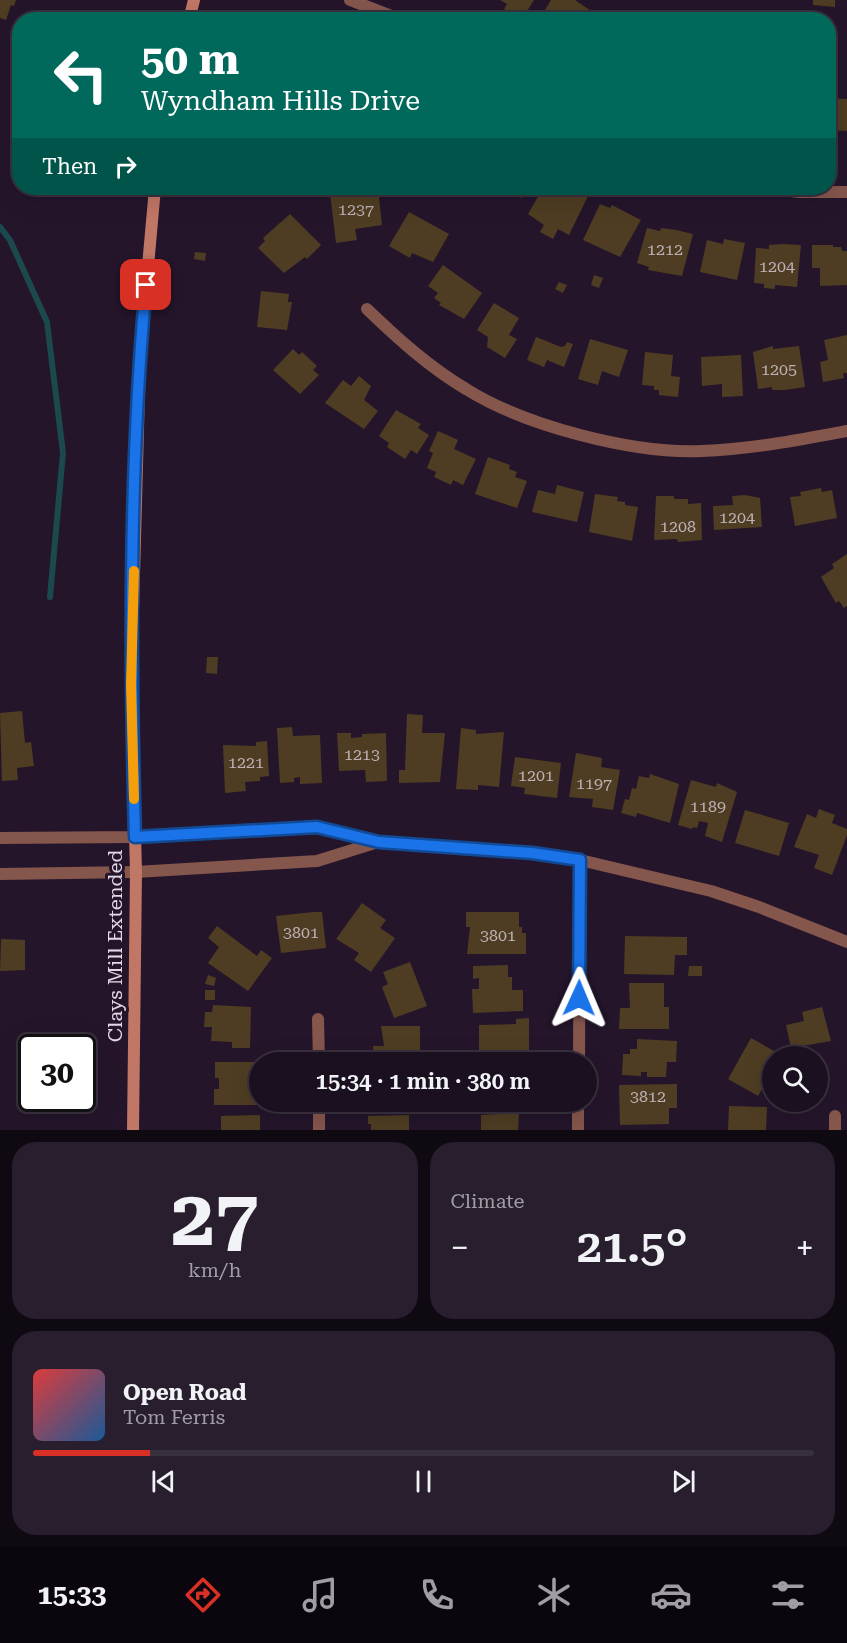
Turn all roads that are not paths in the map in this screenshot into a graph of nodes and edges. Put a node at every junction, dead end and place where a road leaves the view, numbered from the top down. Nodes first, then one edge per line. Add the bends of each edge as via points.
1 (350, 0) edge
2 (381, 12) edge
3 (154, 195) edge
4 (367, 309) dead end
5 (847, 431) edge
6 (135, 837) junction
7 (0, 838) edge
8 (379, 842) junction
9 (580, 860) junction
10 (136, 872) junction
11 (0, 874) edge
12 (847, 942) edge
13 (318, 1019) dead end
14 (319, 1052) edge
15 (579, 1052) edge
16 (319, 1112) edge
17 (578, 1112) edge
18 (836, 1116) dead end
19 (133, 1130) edge
20 (319, 1130) edge
21 (578, 1130) edge
22 (835, 1130) edge

1 - 2 street
3 - 6 main road, Clays Mill Extended via 140,355 131,685
4 - 5 street via 411,349 467,390 578,435 699,451 766,447
6 - 7 street
6 - 8 street via 317,827
6 - 10 main road, Clays Mill Extended
8 - 9 street
8 - 10 street via 317,861
9 - 12 street via 711,891
9 - 15 street
10 - 11 street
10 - 19 main road, Clays Mill Extended
13 - 14 street
16 - 20 street
17 - 21 street
18 - 22 street

